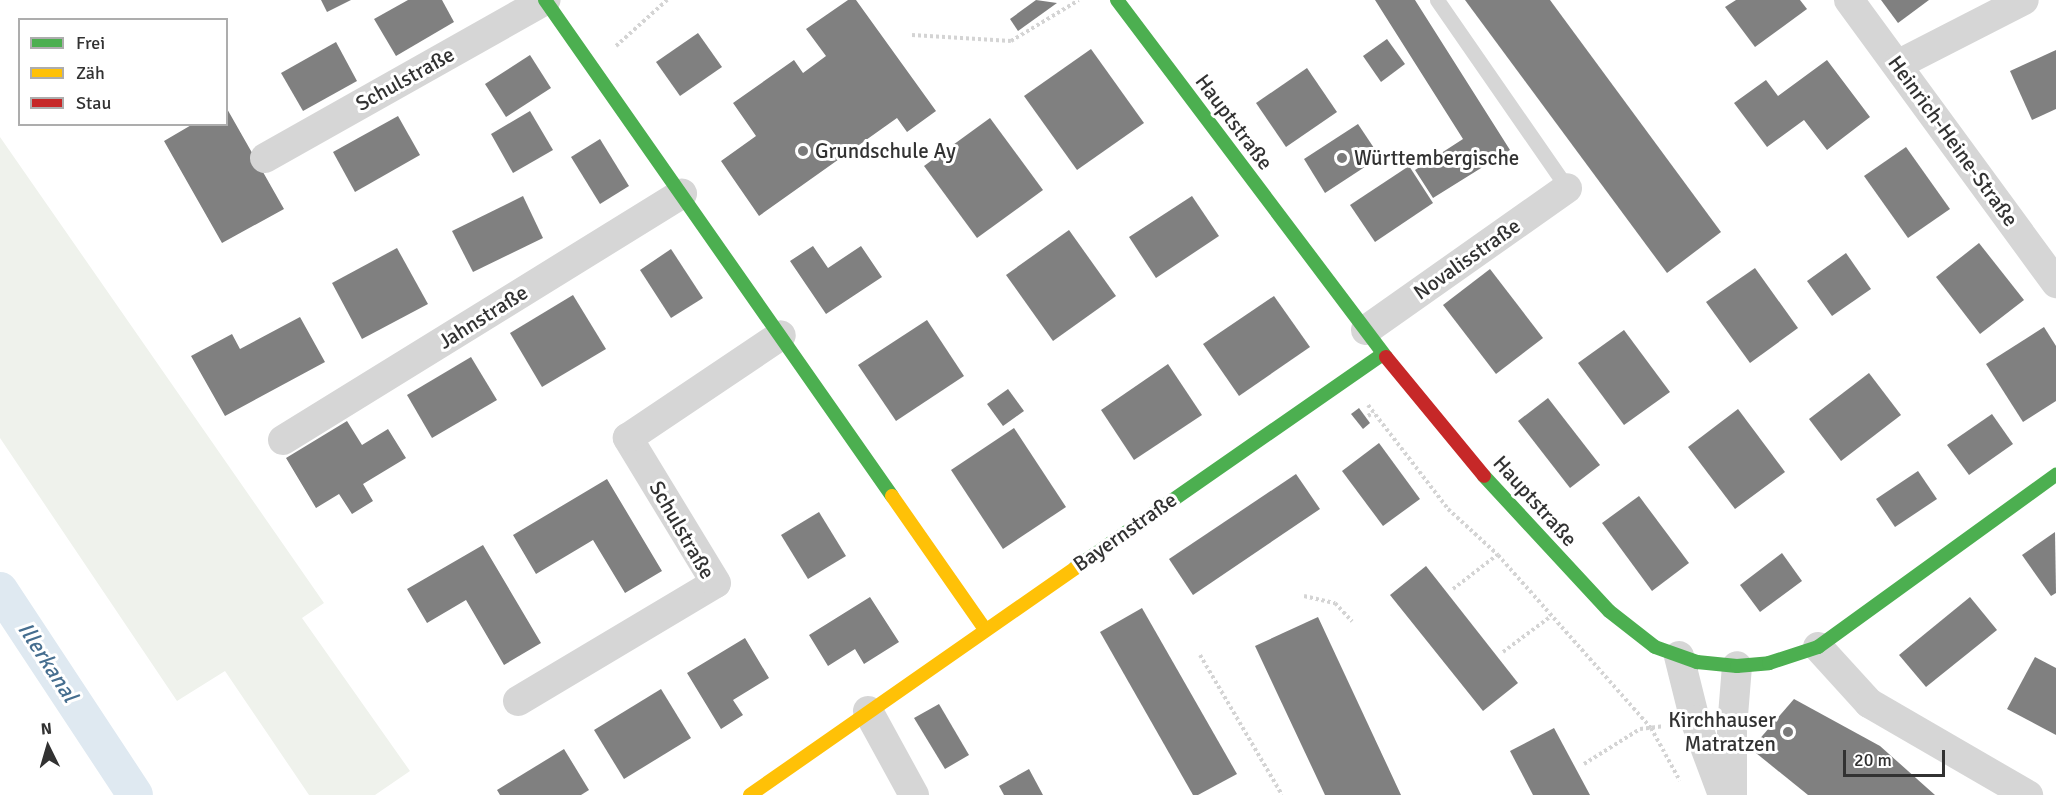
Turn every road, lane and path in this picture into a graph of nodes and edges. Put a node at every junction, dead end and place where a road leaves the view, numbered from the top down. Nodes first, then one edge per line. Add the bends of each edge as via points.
1 (545, 0) edge
2 (667, 0) edge
3 (1079, 0) edge
4 (1117, 0) edge
5 (1437, 0) edge
6 (1849, 0) edge
7 (2024, 0) edge
8 (912, 35) dead end
9 (1899, 64) junction
10 (593, 69) junction
11 (265, 158) dead end
12 (1567, 188) joint
13 (682, 194) junction
14 (2056, 283) edge
15 (781, 335) junction
16 (1374, 342) junction
17 (1348, 378) junction
18 (1374, 412) junction
19 (1368, 416) dead end
20 (283, 440) dead end
21 (2056, 475) edge
22 (1498, 555) junction
23 (1453, 589) dead end
24 (1304, 596) dead end
25 (1550, 617) junction
26 (1352, 621) dead end
27 (984, 628) junction
28 (1818, 647) junction
29 (1503, 652) dead end
30 (1200, 655) dead end
31 (1679, 656) junction
32 (1737, 666) junction
33 (518, 701) dead end
34 (868, 711) junction
35 (1695, 720) junction
36 (1651, 728) junction
37 (1584, 764) dead end
38 (1683, 786) dead end
39 (750, 795) edge
40 (914, 795) edge
41 (1282, 795) edge
42 (1723, 795) edge
43 (1732, 795) edge
44 (2028, 795) edge

1 - 10 street, Schulstraße
1 - 11 street, Schulstraße
2 - 10 path
3 - 8 path via 1011,41
4 - 16 street, Hauptstraße
5 - 12 lane
6 - 9 street, Heinrich-Heine-Straße
7 - 9 street
9 - 14 street, Heinrich-Heine-Straße
10 - 13 street, Schulstraße
12 - 16 street, Novalisstraße
13 - 15 street, Schulstraße
13 - 20 street, Jahnstraße
15 - 27 street, Schulstraße
15 - 33 street, Schulstraße via 628,438 716,583
16 - 17 street, Bayernstraße
16 - 31 street, Hauptstraße via 1536,536 1600,603 1634,633
17 - 18 path
17 - 27 street, Bayernstraße
18 - 19 path
18 - 22 path via 1448,509
21 - 28 street, Hauptstraße
22 - 23 path
22 - 25 path
24 - 26 path via 1335,603
25 - 29 path
25 - 36 path
27 - 34 street, Bayernstraße
28 - 32 street, Hauptstraße via 1769,663
28 - 44 street via 1869,703
30 - 41 path
31 - 32 street, Hauptstraße
31 - 35 street
32 - 43 street
34 - 39 street, Bayernstraße
34 - 40 street
35 - 36 path
35 - 42 street
36 - 37 path via 1640,729
36 - 38 path

